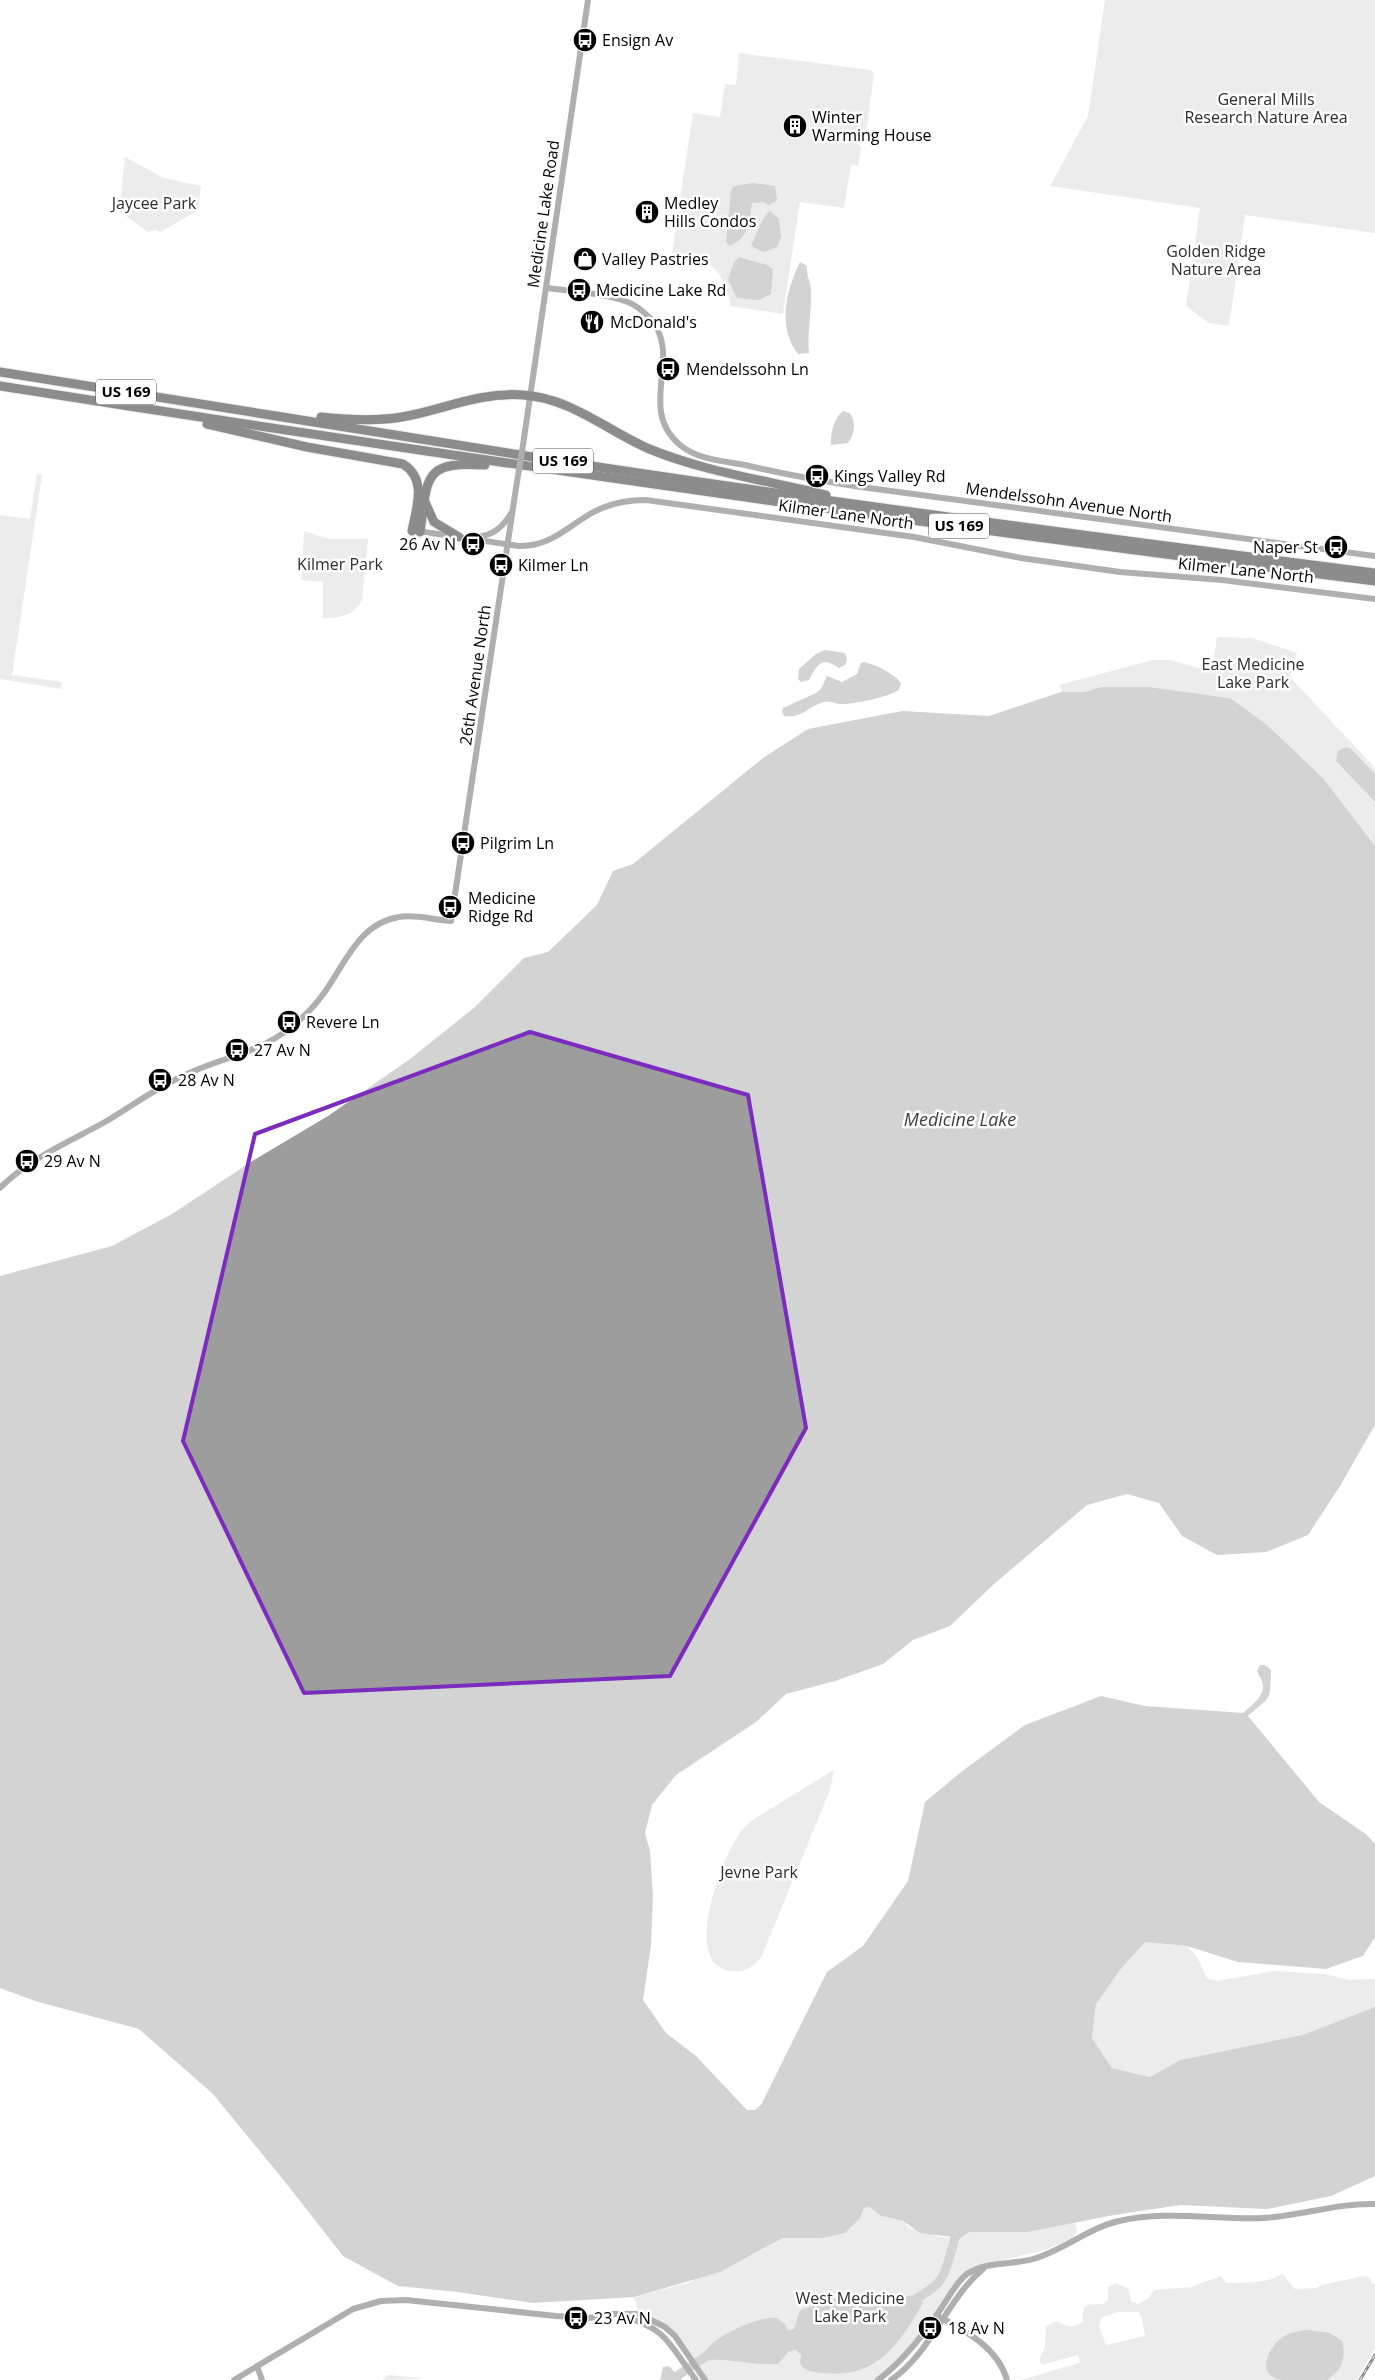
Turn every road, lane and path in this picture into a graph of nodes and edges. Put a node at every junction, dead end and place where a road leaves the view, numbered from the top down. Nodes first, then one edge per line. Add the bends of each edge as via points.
1 (588, 0) edge
2 (546, 288) junction
3 (0, 372) edge
4 (0, 386) edge
5 (530, 396) junction
6 (251, 411) junction
7 (179, 414) junction
8 (524, 433) joint
9 (544, 468) junction
10 (425, 497) junction
11 (875, 506) junction
12 (514, 509) junction
13 (416, 531) junction
14 (464, 537) junction
15 (508, 544) junction
16 (1375, 556) edge
17 (1375, 573) edge
18 (1375, 581) edge
19 (1375, 598) edge
20 (0, 1188) edge
21 (1375, 2204) edge
22 (986, 2267) junction
23 (937, 2315) junction
24 (944, 2319) junction
25 (257, 2366) junction
26 (695, 2376) edge
27 (234, 2380) edge
28 (262, 2380) edge
29 (705, 2380) edge
30 (878, 2380) edge
31 (891, 2380) edge
32 (1007, 2380) edge

1 - 2 street, Medicine Lake Road
2 - 5 street, Medicine Lake Road
2 - 16 street, Mendelssohn Avenue North via 612,298 635,306 647,315 663,346 659,401 663,421 680,445 706,457 861,487
3 - 6 highway, US 169
4 - 7 highway, US 169
5 - 6 highway via 483,396 381,420
5 - 8 street, Medicine Lake Road
5 - 11 highway via 572,407 646,447 694,465
6 - 11 highway, US 169 via 549,459
7 - 9 highway, US 169
7 - 13 highway via 200,422 307,447 402,464 417,478
8 - 12 street, 26th Avenue North, bridge
9 - 10 highway via 458,463 440,468 432,476
9 - 18 highway, US 169
10 - 13 highway
10 - 14 highway via 434,522
11 - 17 highway, US 169
12 - 14 street via 497,531 485,536
12 - 15 street, 26th Avenue North
13 - 14 street, Kilmer Lane North
14 - 15 street, Kilmer Lane North
15 - 19 street, Kilmer Lane North via 526,546 545,542 606,507 620,502 646,500 914,537 1021,558 1120,572
15 - 20 street, 26th Avenue North via 451,921 410,916 377,925 359,940 324,994 290,1028 252,1050 197,1069 156,1089 34,1160
21 - 22 street via 1349,2204 1264,2218 1170,2215 1132,2218 1097,2228 1033,2259
22 - 23 street via 968,2274
22 - 24 street via 959,2294
23 - 24 street
23 - 30 street via 910,2351
24 - 31 street via 916,2356
24 - 32 street via 988,2348
25 - 26 street via 354,2309 381,2300 406,2300 589,2318 639,2314 665,2326 675,2336
25 - 27 street
25 - 28 street
26 - 29 street

